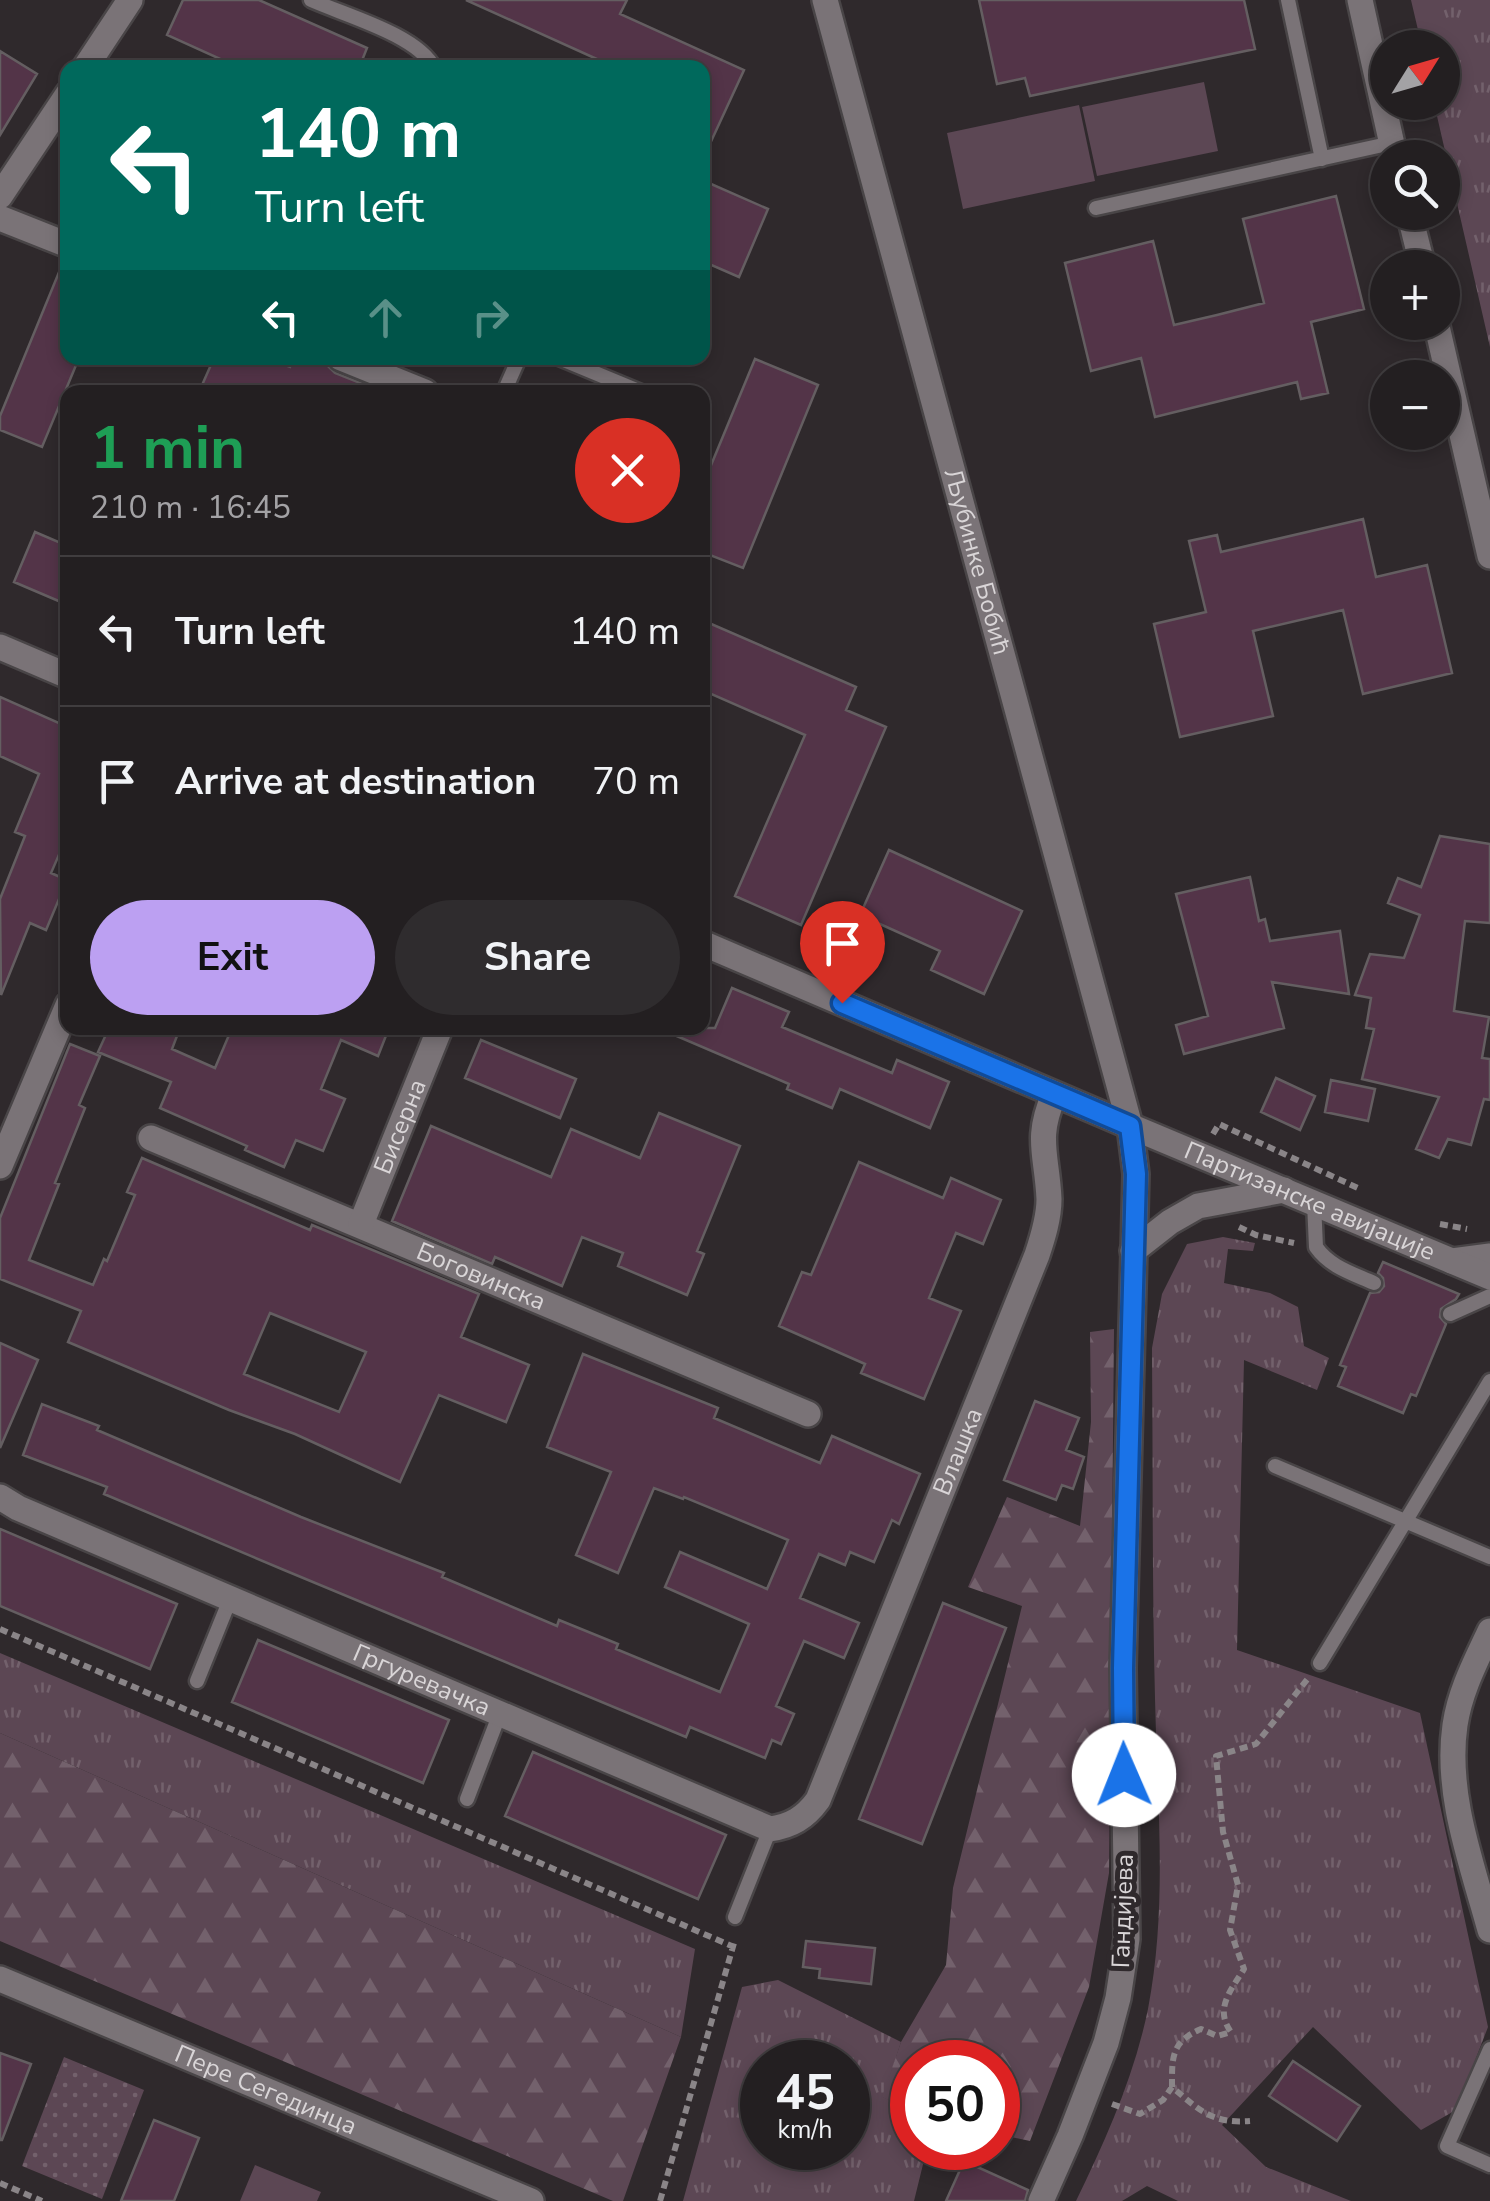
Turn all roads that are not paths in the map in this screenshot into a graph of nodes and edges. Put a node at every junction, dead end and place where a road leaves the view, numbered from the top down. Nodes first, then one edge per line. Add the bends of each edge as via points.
1 (130, 0) edge
2 (311, 0) edge
3 (825, 0) edge
4 (1288, 0) edge
5 (1360, 0) edge
6 (90, 60) edge
7 (429, 60) edge
8 (60, 106) edge
9 (1392, 140) edge
10 (1370, 153) edge
11 (1322, 159) junction
12 (0, 196) edge
13 (1096, 208) dead end
14 (0, 218) edge
15 (60, 242) edge
16 (1440, 340) edge
17 (358, 365) edge
18 (576, 365) edge
19 (408, 385) edge
20 (624, 385) edge
21 (1490, 556) edge
22 (0, 648) edge
23 (60, 673) edge
24 (710, 946) edge
25 (60, 1024) edge
26 (437, 1035) edge
27 (1054, 1094) junction
28 (1130, 1126) junction
29 (151, 1138) dead end
30 (0, 1166) edge
31 (1284, 1190) junction
32 (1314, 1203) junction
33 (361, 1224) junction
34 (1134, 1250) junction
35 (1490, 1256) edge
36 (1452, 1260) junction
37 (1490, 1276) edge
38 (1374, 1283) dead end
39 (1490, 1296) edge
40 (1450, 1314) dead end
41 (1490, 1381) edge
42 (808, 1414) dead end
43 (1275, 1466) dead end
44 (9, 1503) edge
45 (1405, 1521) junction
46 (1490, 1557) edge
47 (231, 1597) junction
48 (1490, 1630) edge
49 (1320, 1663) road end
50 (198, 1681) dead end
51 (500, 1714) junction
52 (467, 1799) dead end
53 (770, 1829) junction
54 (735, 1917) road end
55 (1490, 1930) edge
56 (0, 1979) edge
57 (1490, 2049) edge
58 (1490, 2165) edge
59 (530, 2201) edge
60 (1041, 2201) edge

1 - 6 street
2 - 7 lane via 404,40
3 - 28 street, Љубинке Бобић
4 - 11 lane
5 - 9 street
8 - 12 street
10 - 11 lane
11 - 13 lane
14 - 15 street
16 - 21 street
17 - 19 street
18 - 20 lane
22 - 23 street
24 - 27 street, Партизанске авијације
25 - 30 street
26 - 33 street, Бисерна
27 - 28 street, Партизанске авијације
27 - 53 street, Влашка via 1042,1122 1049,1201 1044,1235 818,1800 797,1821
28 - 31 street, Партизанске авијације
28 - 34 street, Гандијева
29 - 33 street, Боговинска
31 - 32 street, Партизанске авијације
31 - 34 street via 1198,1206
32 - 36 street, Партизанске авијације
32 - 38 lane via 1316,1247 1332,1264
33 - 42 street, Боговинска
34 - 60 street, Гандијева via 1123,1668 1127,1939 1106,2044
35 - 36 street
36 - 37 street, Партизанске авијације
39 - 40 lane
41 - 45 lane
43 - 45 lane
44 - 47 street, Гргуревачка
45 - 46 lane
45 - 49 lane
47 - 50 lane
47 - 51 street, Гргуревачка
48 - 55 street via 1465,1686 1453,1749 1460,1815
51 - 52 lane
51 - 53 street, Гргуревачка
53 - 54 lane
56 - 59 street, Пере Сегединца
57 - 58 lane via 1447,2146

